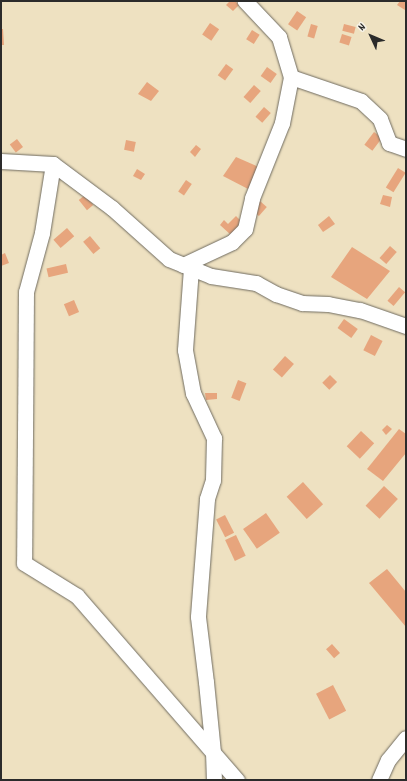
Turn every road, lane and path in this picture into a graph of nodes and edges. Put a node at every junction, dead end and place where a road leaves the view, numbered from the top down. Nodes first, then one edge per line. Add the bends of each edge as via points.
1 (245, 1) edge
2 (291, 77) junction
3 (406, 149) edge
4 (1, 160) edge
5 (53, 164) junction
6 (187, 266) junction
7 (406, 326) edge
8 (406, 738) edge
9 (213, 752) junction
10 (214, 780) edge
11 (238, 780) edge
12 (379, 780) edge

1 - 2 street via 279,37
2 - 3 street via 361,101 380,119 389,143
2 - 6 street via 282,123 252,198 245,229 232,242
4 - 5 street
5 - 6 street via 112,208 169,259
5 - 9 street via 42,233 26,292 24,564 77,596
6 - 7 street via 211,276 256,283 276,294 302,303 328,304 360,310
6 - 9 street via 185,350 193,393 214,438 213,480 207,499 198,617
8 - 12 street via 388,760
9 - 10 street
9 - 11 street

